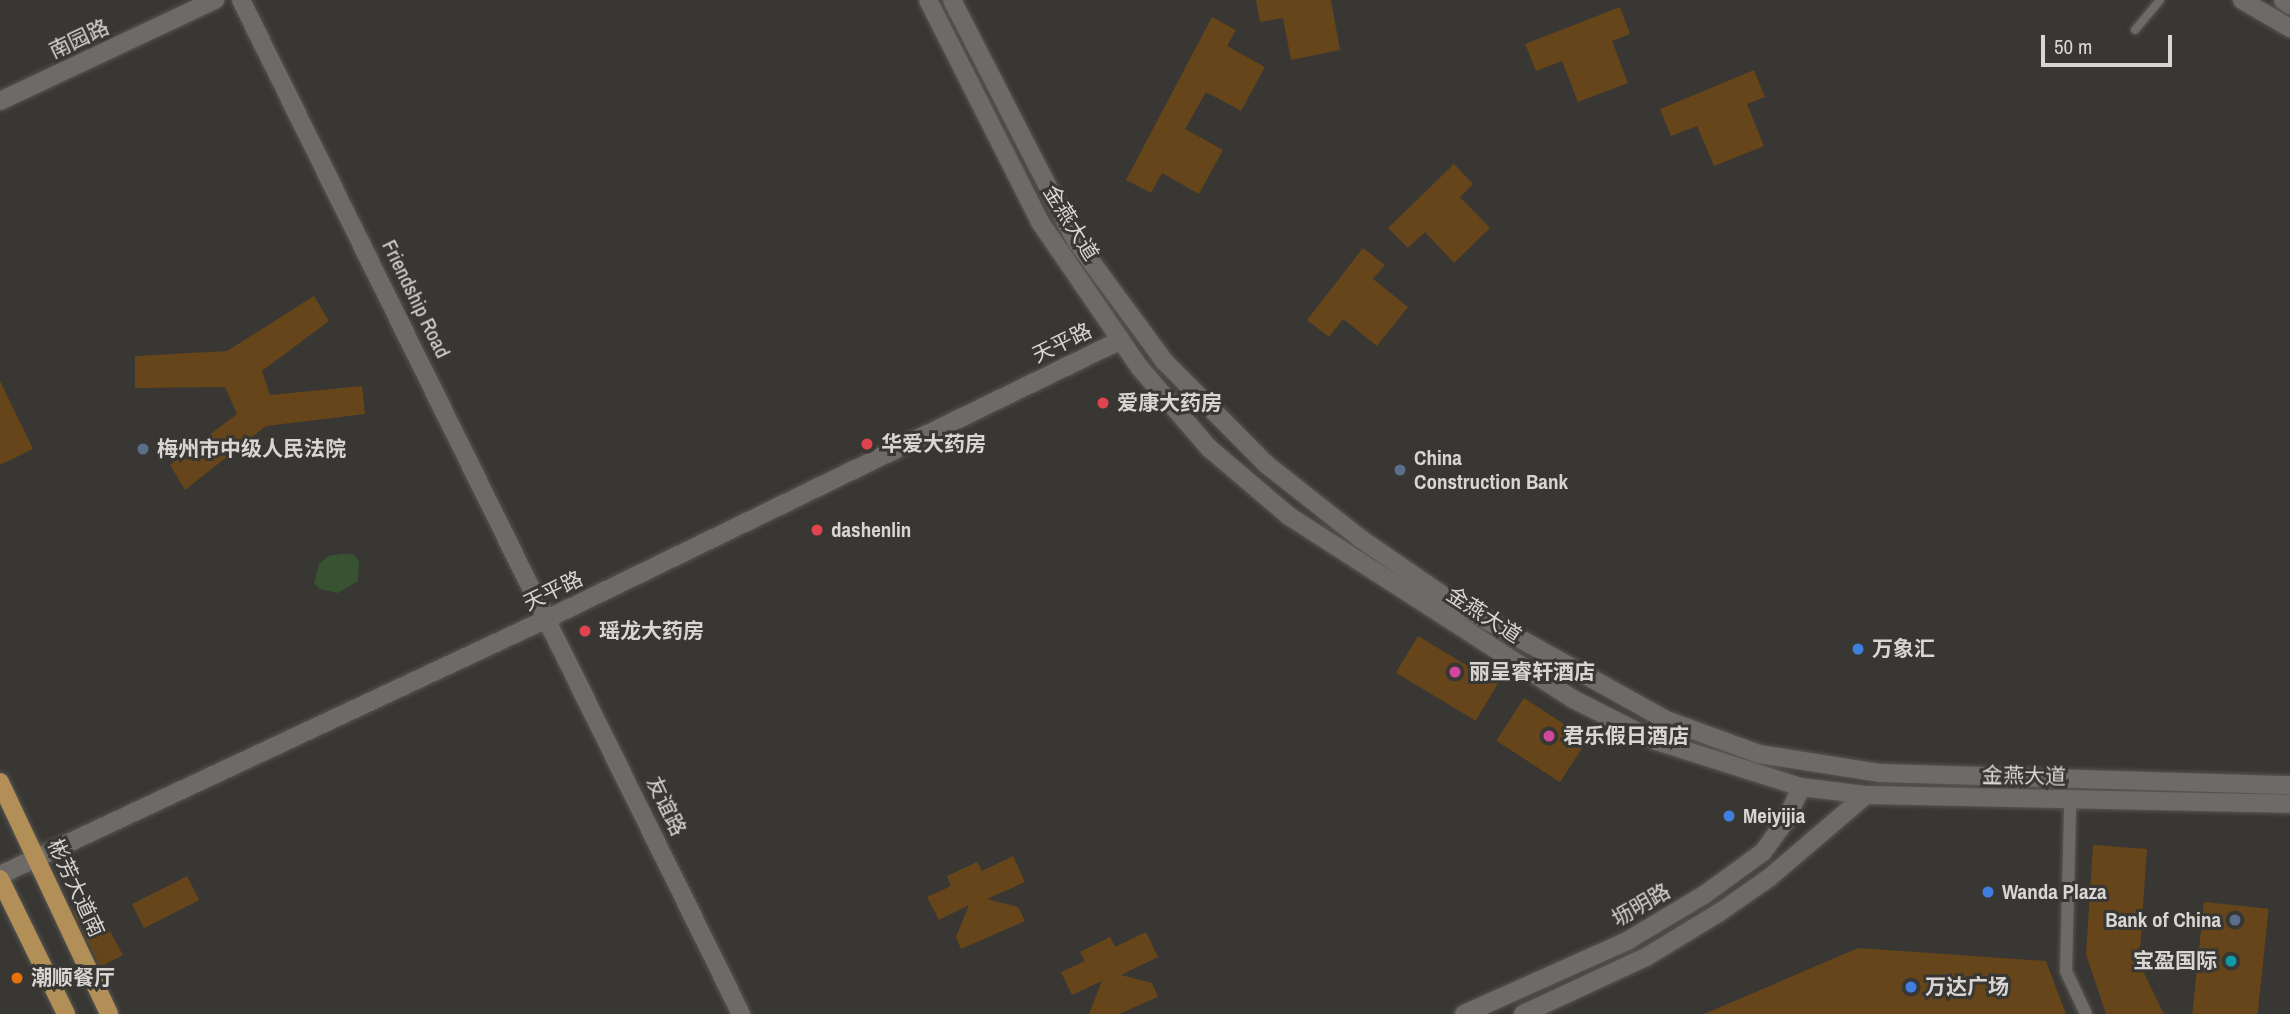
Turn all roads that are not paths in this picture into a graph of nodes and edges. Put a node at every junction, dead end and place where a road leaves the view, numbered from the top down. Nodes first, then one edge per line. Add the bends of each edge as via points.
1 (215, 0) edge
2 (241, 0) edge
3 (928, 0) edge
4 (952, 0) edge
5 (2160, 0) edge
6 (2242, 0) edge
7 (2283, 0) edge
8 (2290, 5) edge
9 (2290, 29) edge
10 (2134, 30) dead end
11 (0, 101) edge
12 (1121, 340) junction
13 (549, 618) junction
14 (0, 782) edge
15 (2290, 785) edge
16 (1801, 787) junction
17 (1866, 795) junction
18 (2290, 804) edge
19 (2070, 810) dead end
20 (37, 858) junction
21 (0, 877) edge
22 (66, 1014) edge
23 (109, 1014) edge
24 (741, 1014) edge
25 (1464, 1014) edge
26 (1523, 1014) edge
27 (2086, 1014) edge

1 - 11 main road, 南园路
2 - 13 main road, Friendship Road
3 - 12 main road, 金燕大道 via 1040,222
4 - 15 main road, 金燕大道 via 1076,241 1164,361 1268,465 1361,539 1445,597 1666,720 1759,754 1881,773
5 - 10 lane
6 - 9 main road
7 - 8 main road
12 - 13 main road, 天平路
12 - 16 main road, 金燕大道 via 1209,448 1289,516 1333,545 1573,699 1656,741
13 - 20 main road, 天平路
13 - 24 main road, 友谊路
14 - 20 main road, 彬芳大道南
16 - 17 main road, 金燕大道
16 - 25 main road, 坜明路 via 1785,822 1763,852 1704,895 1627,941
17 - 18 main road, 金燕大道
17 - 26 main road via 1770,877 1720,912 1646,957
19 - 27 street via 2066,971
20 - 21 main road, 天平路
20 - 23 main road, 彬芳大道南
21 - 22 main road

